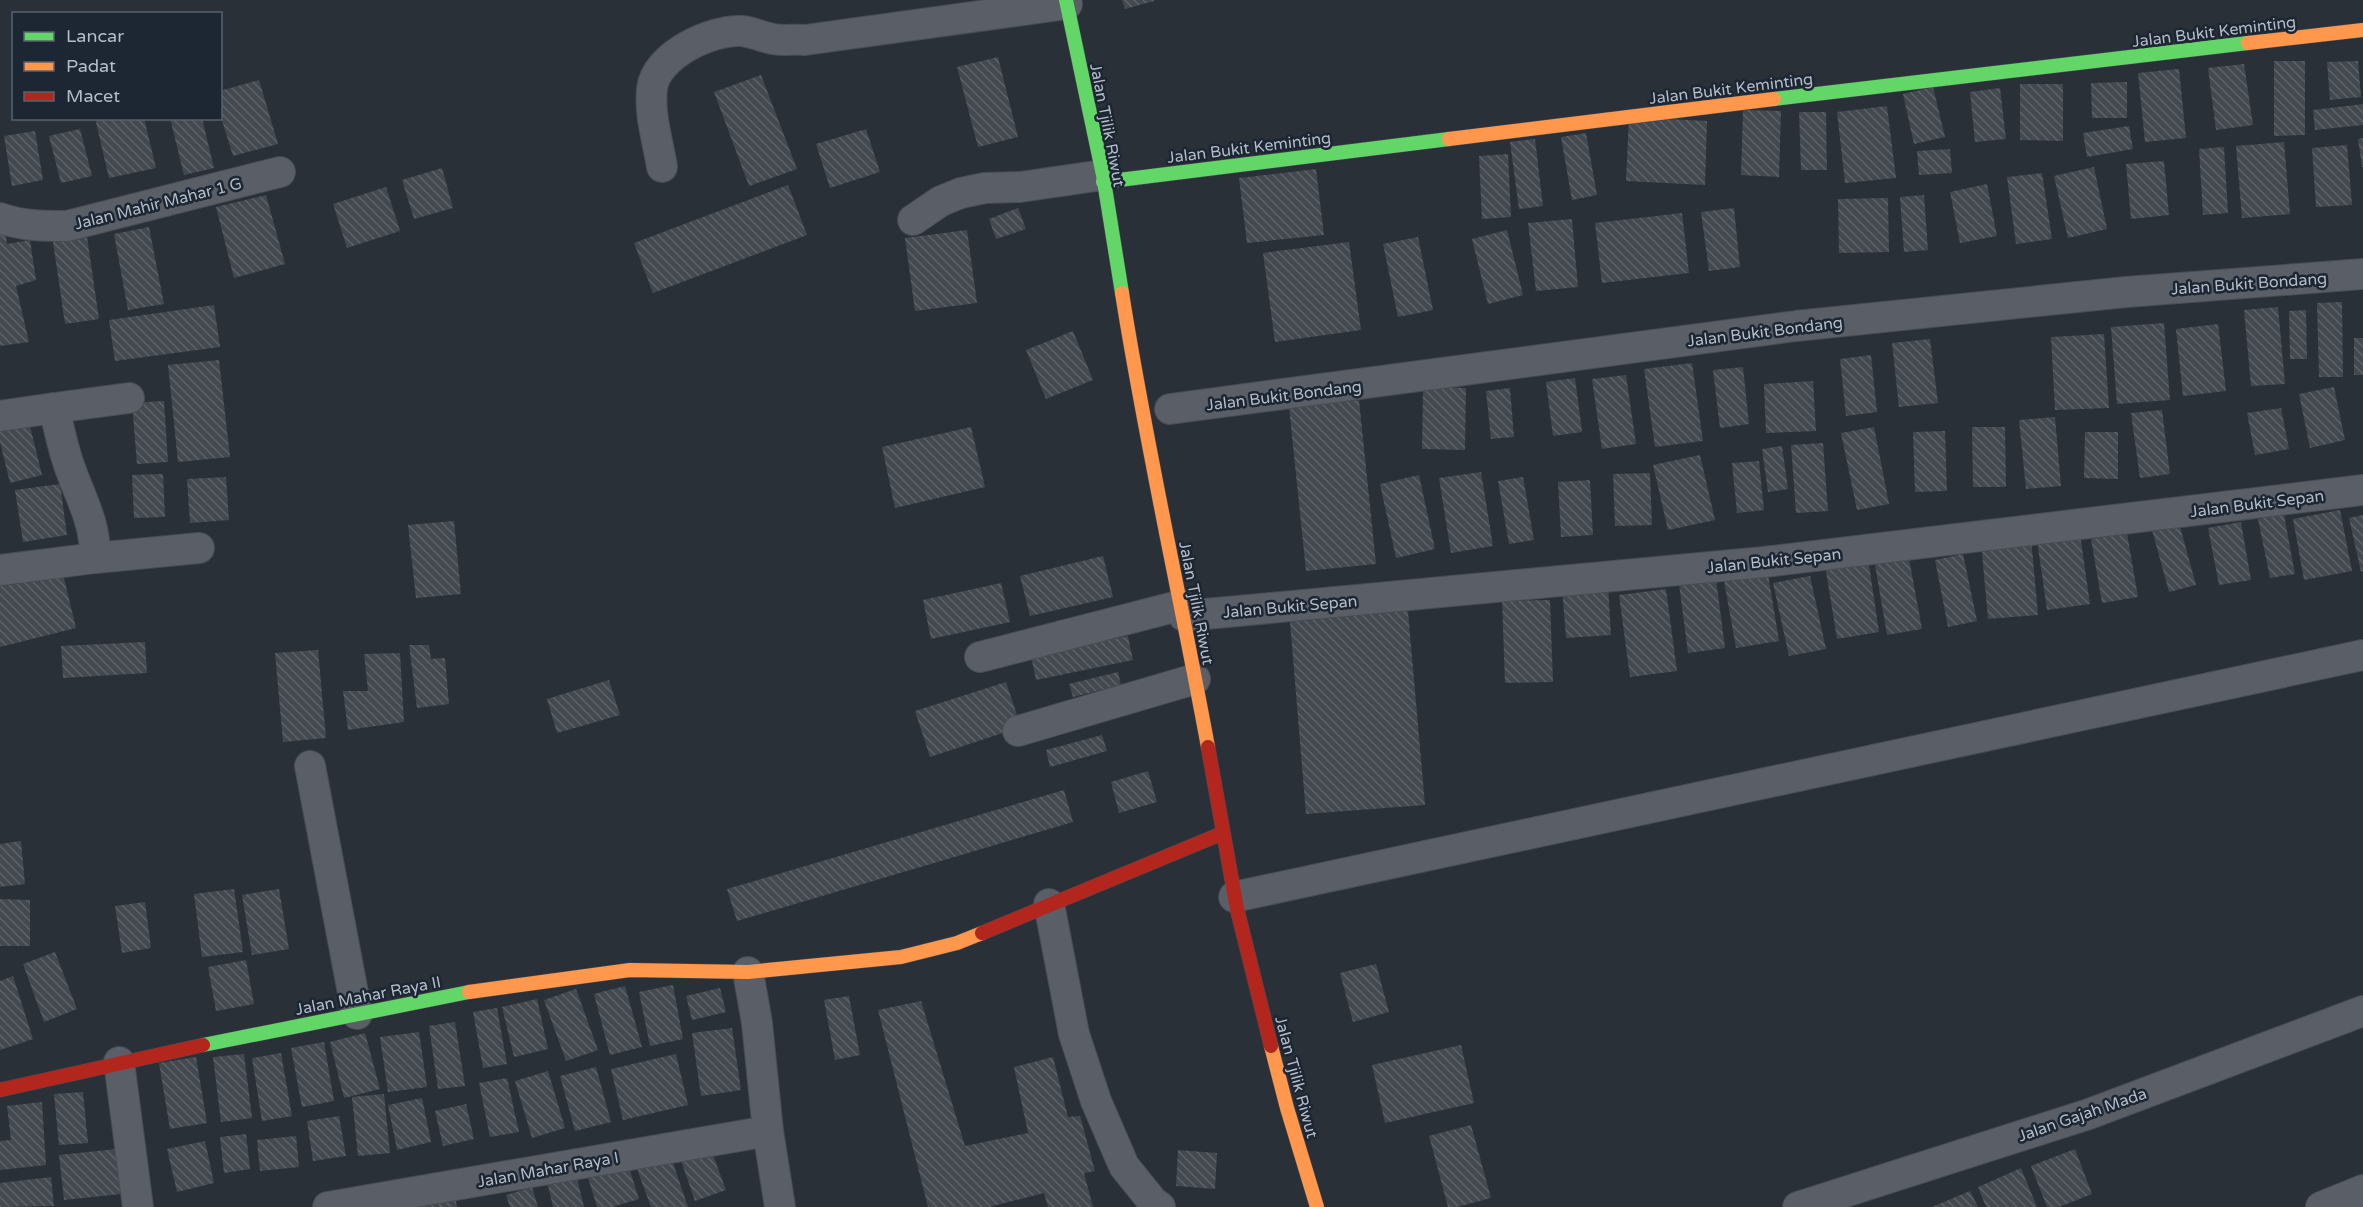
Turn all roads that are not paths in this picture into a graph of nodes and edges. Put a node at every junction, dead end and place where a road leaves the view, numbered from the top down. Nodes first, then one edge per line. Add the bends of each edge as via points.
1 (1067, 2) edge
2 (2363, 30) edge
3 (662, 166) dead end
4 (280, 172) dead end
5 (1103, 178) junction
6 (0, 218) edge
7 (913, 220) dead end
8 (2363, 274) edge
9 (129, 398) dead end
10 (54, 408) junction
11 (1170, 410) dead end
12 (0, 416) edge
13 (2363, 490) edge
14 (199, 548) dead end
15 (95, 558) junction
16 (0, 570) edge
17 (1183, 611) junction
18 (2363, 655) edge
19 (980, 657) dead end
20 (1195, 679) junction
21 (1018, 731) dead end
22 (310, 766) dead end
23 (1223, 833) junction
24 (1234, 897) junction
25 (1049, 904) junction
26 (748, 972) junction
27 (2363, 1011) edge
28 (357, 1014) junction
29 (119, 1062) junction
30 (0, 1090) edge
31 (768, 1131) junction
32 (2363, 1190) edge
33 (1309, 1205) edge
34 (138, 1207) edge
35 (328, 1207) edge
36 (780, 1207) edge
37 (1160, 1207) edge
38 (1798, 1207) edge
39 (2322, 1207) edge

1 - 3 street via 805,40 776,39 742,31 718,33 686,46 658,70 651,88
1 - 5 main road, Jalan Tjilik Riwut
2 - 5 main road, Jalan Bukit Keminting
4 - 6 street, Jalan Mahir Mahar 1 G via 67,226 16,224
5 - 7 street via 961,193
5 - 17 main road, Jalan Tjilik Riwut via 1140,407
8 - 11 street, Jalan Bukit Bondang via 2126,292 1796,326
9 - 10 street
10 - 12 street
10 - 15 street via 89,516
13 - 17 street, Jalan Bukit Sepan via 1764,562
14 - 15 street
15 - 16 street
17 - 19 street, Jalan Bukit Sepan
17 - 20 main road, Jalan Tjilik Riwut
18 - 24 street
20 - 21 street
20 - 23 main road, Jalan Tjilik Riwut
22 - 28 street
23 - 24 main road, Jalan Tjilik Riwut
23 - 25 main road, Jalan Mahar Raya II
24 - 33 main road, Jalan Tjilik Riwut
25 - 26 main road, Jalan Mahar Raya II via 957,944 924,953
25 - 37 street via 1074,1034 1096,1101 1124,1166
26 - 28 main road, Jalan Mahar Raya II via 630,970 467,992
26 - 31 street via 758,1023
27 - 38 street, Jalan Gajah Mada via 2089,1114
28 - 29 main road, Jalan Mahar Raya II
29 - 30 main road, Jalan Mahar Raya II
29 - 34 street
31 - 35 street, Jalan Mahar Raya I
31 - 36 street
32 - 39 street

